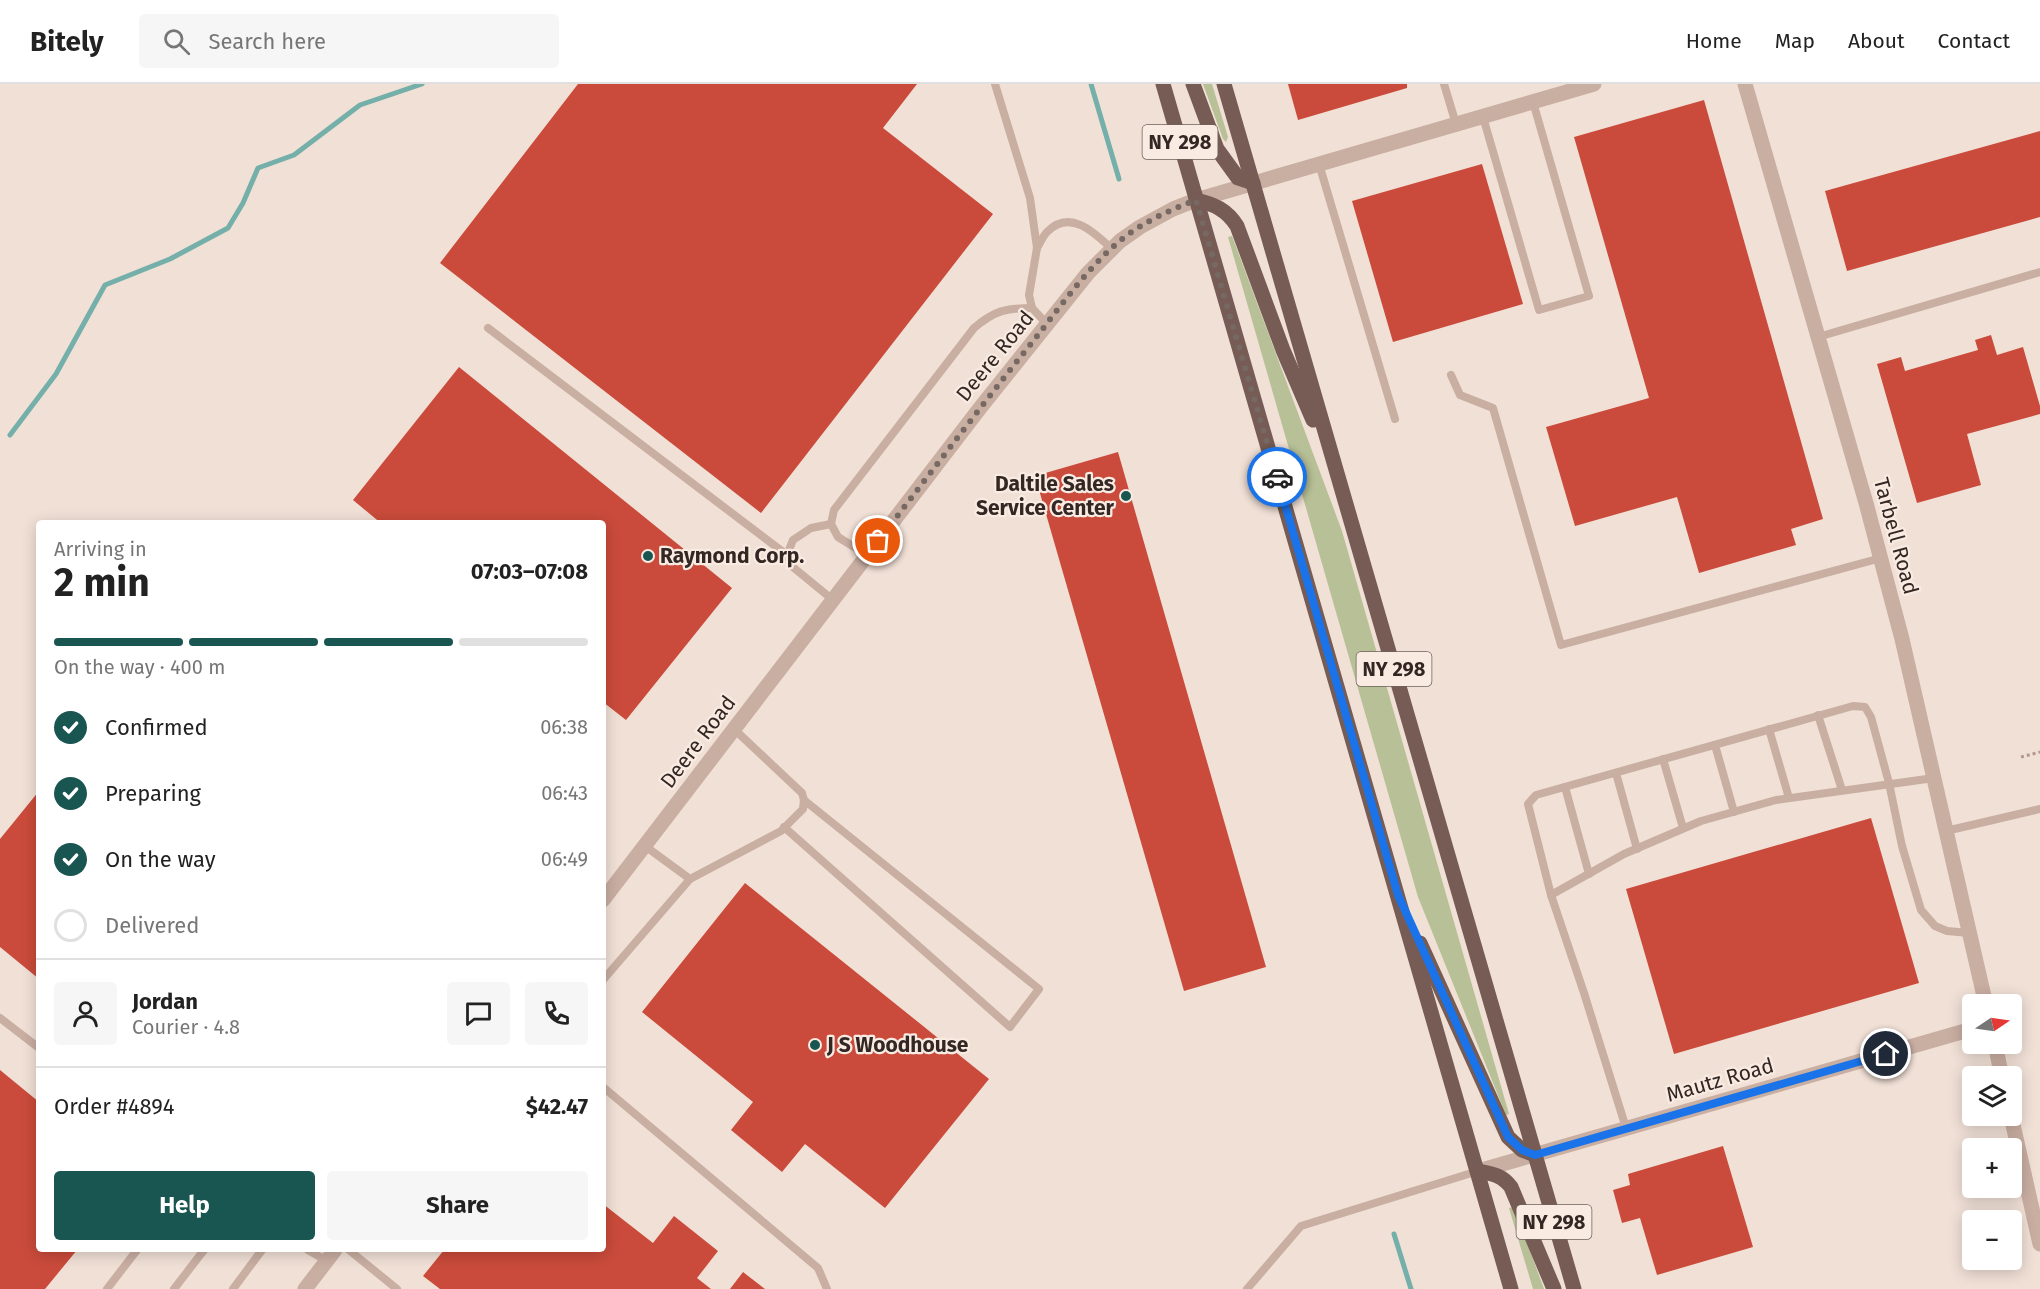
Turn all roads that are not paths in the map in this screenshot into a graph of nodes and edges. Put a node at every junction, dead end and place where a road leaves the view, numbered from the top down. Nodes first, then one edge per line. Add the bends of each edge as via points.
1 (995, 84) edge
2 (1163, 84) edge
3 (1193, 84) edge
4 (1224, 84) edge
5 (1444, 84) edge
6 (1594, 84) edge
7 (1745, 84) edge
8 (1533, 102) junction
9 (1483, 117) junction
10 (1456, 124) junction
11 (1319, 164) junction
12 (1253, 183) junction
13 (1196, 200) junction
14 (1037, 248) junction
15 (1112, 249) junction
16 (2040, 272) edge
17 (1032, 308) junction
18 (1047, 324) junction
19 (488, 328) dead end
20 (1818, 337) junction
21 (1451, 375) dead end
22 (1395, 419) dead end
23 (1338, 478) junction
24 (831, 524) junction
25 (787, 555) junction
26 (867, 555) junction
27 (1881, 558) junction
28 (833, 600) junction
29 (1818, 715) junction
30 (734, 729) junction
31 (1769, 729) junction
32 (1715, 745) junction
33 (1663, 759) junction
34 (1616, 773) junction
35 (1934, 778) junction
36 (1889, 783) junction
37 (1565, 787) junction
38 (1842, 790) junction
39 (1789, 798) junction
40 (804, 800) junction
41 (2040, 808) edge
42 (1734, 812) junction
43 (784, 827) junction
44 (1683, 828) junction
45 (1946, 831) junction
46 (645, 846) junction
47 (1637, 849) junction
48 (1589, 874) junction
49 (690, 879) junction
50 (1398, 895) junction
51 (1551, 895) junction
52 (606, 896) edge
53 (1969, 933) junction
54 (606, 977) edge
55 (1983, 994) edge
56 (0, 1018) edge
57 (1962, 1032) edge
58 (36, 1046) edge
59 (606, 1089) edge
60 (2013, 1126) edge
61 (1626, 1128) junction
62 (1535, 1155) junction
63 (1478, 1171) junction
64 (2040, 1244) edge
65 (135, 1252) edge
66 (202, 1252) edge
67 (261, 1252) edge
68 (351, 1252) edge
69 (331, 1255) edge
70 (107, 1289) edge
71 (174, 1289) edge
72 (233, 1289) edge
73 (305, 1289) edge
74 (397, 1289) edge
75 (827, 1289) edge
76 (1247, 1289) edge
77 (1511, 1289) edge
78 (1554, 1289) edge
79 (1574, 1289) edge

1 - 14 lane via 1030,198
2 - 13 main road, NY 298
3 - 12 main road via 1217,149 1238,178
4 - 12 main road, NY 298
5 - 10 lane
6 - 8 street, Deere Road
7 - 20 street, Tarbell Road
8 - 9 street, Deere Road
8 - 9 lane via 1589,296 1539,310
9 - 10 street, Deere Road
10 - 11 street, Deere Road
11 - 12 street, Deere Road
11 - 22 lane
12 - 13 street, Deere Road
12 - 23 main road, NY 298
13 - 15 street, Deere Road via 1140,227
13 - 23 main road via 1220,208 1237,226 1283,350
13 - 50 main road, NY 298
14 - 15 lane via 1047,231 1072,222 1089,228
14 - 17 lane via 1029,295
15 - 18 street, Deere Road
16 - 20 lane
17 - 18 lane
17 - 24 lane via 990,315 974,328 834,510
18 - 26 street, Deere Road
19 - 25 lane
20 - 27 street, Tarbell Road
21 - 27 lane via 1460,395 1492,408 1561,645
23 - 62 main road, NY 298
24 - 25 lane via 811,528 793,540
24 - 26 lane via 838,537
25 - 28 lane via 794,568
26 - 28 street, Deere Road
27 - 35 street, Tarbell Road
28 - 30 street, Deere Road
29 - 31 lane
29 - 36 lane via 1865,707
29 - 38 lane
30 - 40 lane via 802,793
30 - 46 street, Deere Road
31 - 32 lane
31 - 39 lane
32 - 33 lane
32 - 42 lane
33 - 34 lane
33 - 44 lane
34 - 37 lane
34 - 47 lane
35 - 36 lane
35 - 45 street, Tarbell Road
36 - 38 lane
36 - 53 lane via 1921,910 1935,926
37 - 48 lane
37 - 51 lane via 1536,795 1528,804
38 - 39 lane
39 - 42 lane
40 - 43 lane via 803,809
40 - 43 lane via 1039,989 1010,1027
41 - 45 lane
42 - 44 lane
43 - 49 lane
44 - 47 lane
45 - 53 street, Tarbell Road
46 - 49 lane
46 - 52 street, Deere Road
47 - 48 lane
48 - 51 lane
49 - 54 lane
50 - 62 main road via 1508,1137 1522,1150
50 - 63 main road, NY 298
51 - 61 lane
53 - 55 street, Tarbell Road
56 - 58 lane
57 - 61 street, Mautz Road
59 - 75 lane via 818,1268
60 - 64 street
61 - 62 street, Mautz Road
62 - 63 street, Mautz Road
62 - 79 main road, NY 298
63 - 76 lane via 1300,1226
63 - 77 main road, NY 298
63 - 78 main road via 1497,1174 1511,1187
65 - 70 lane
66 - 71 lane
67 - 72 lane
68 - 74 lane
69 - 73 street

